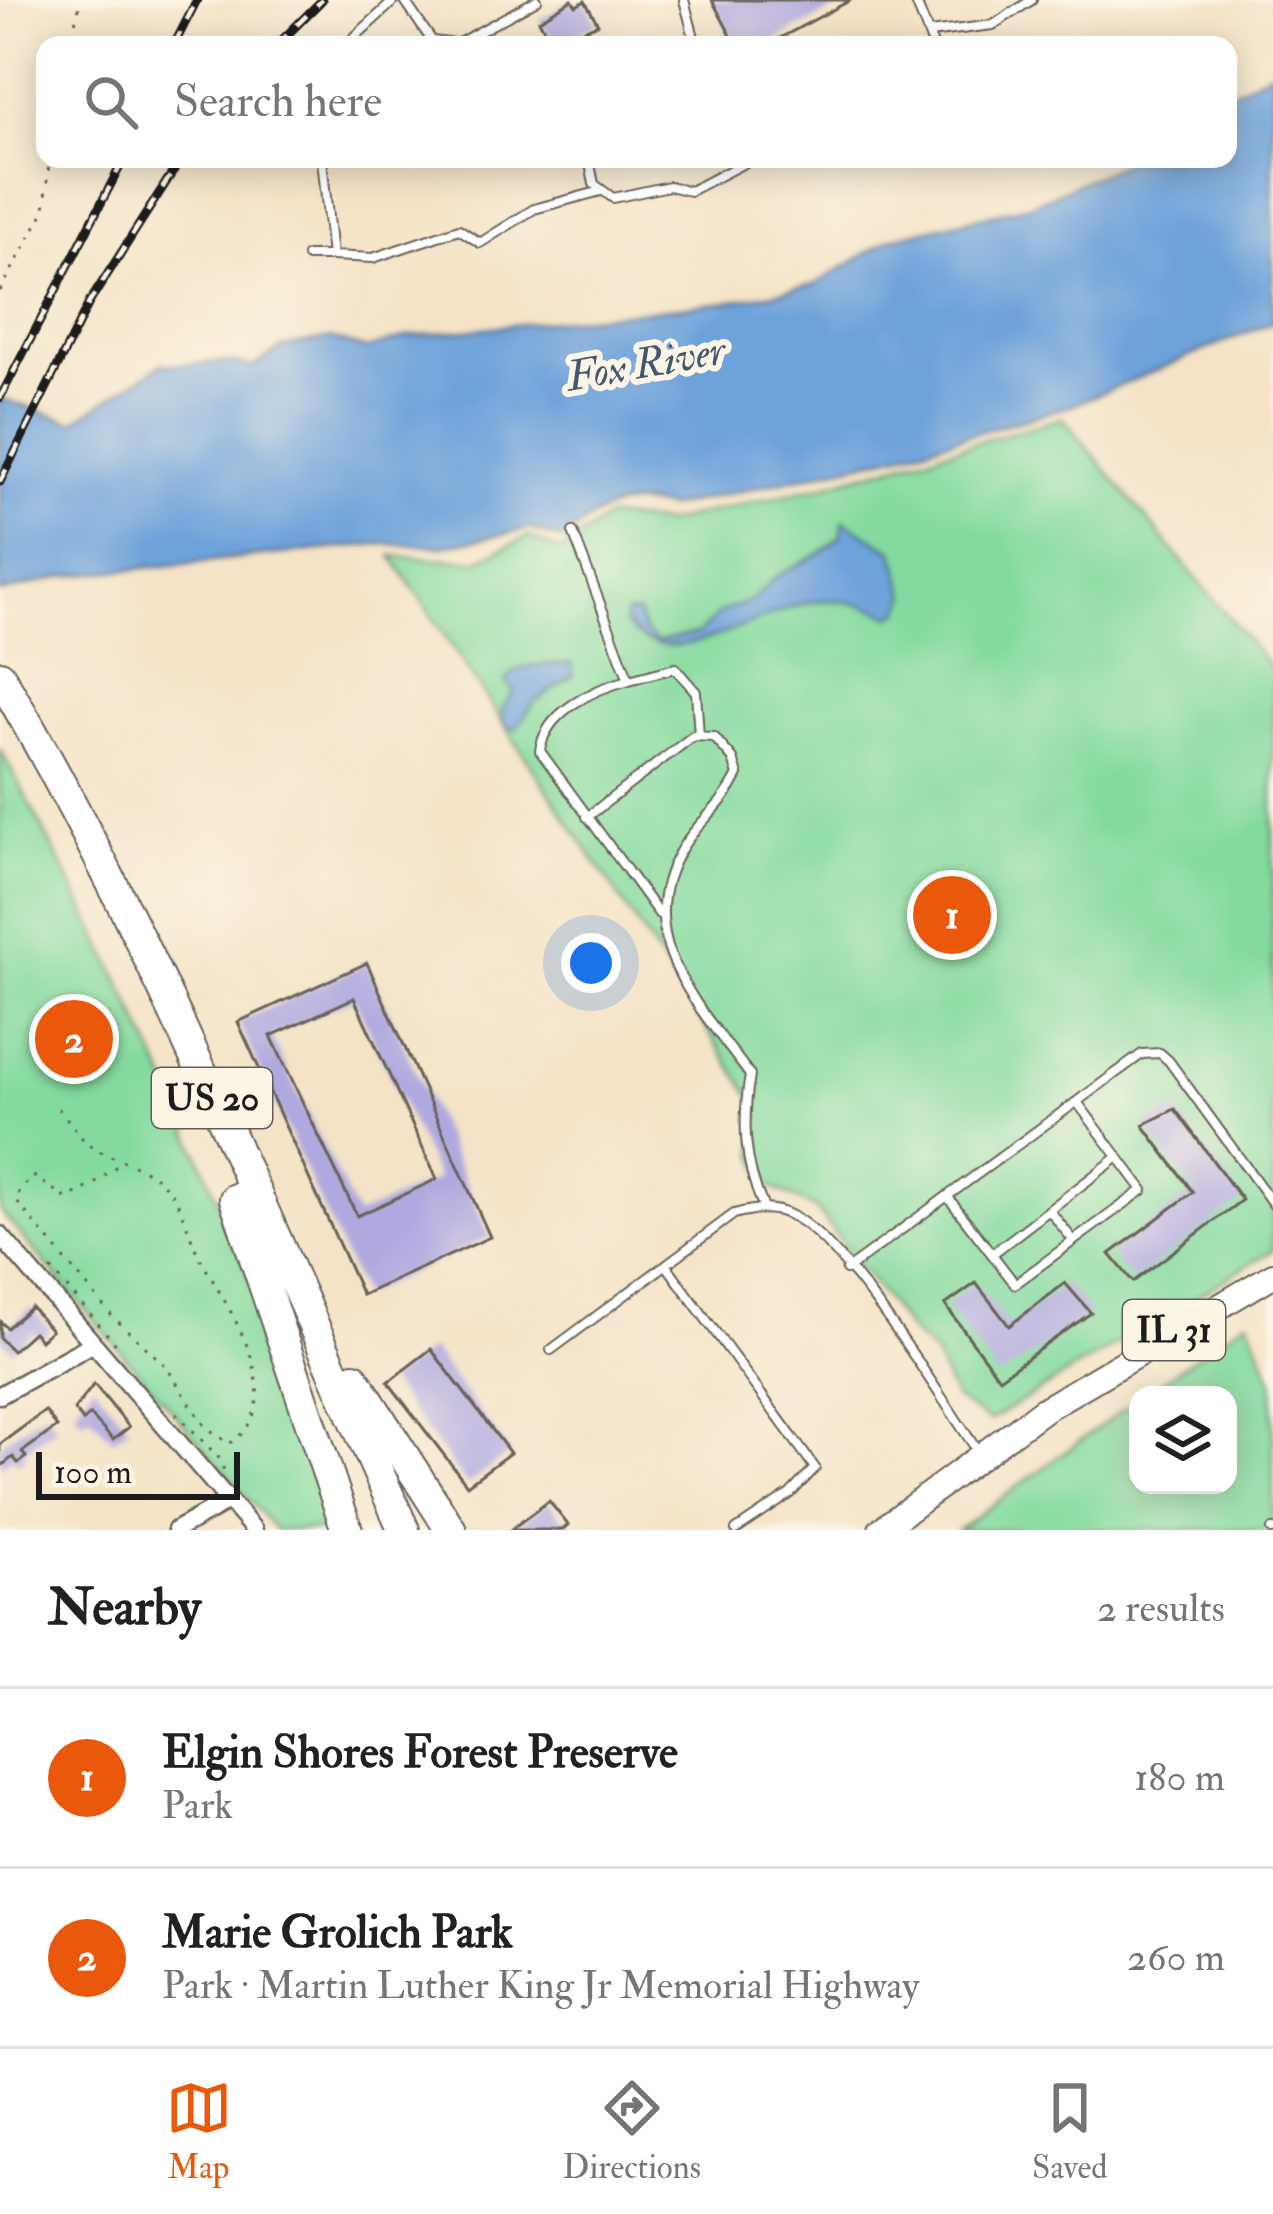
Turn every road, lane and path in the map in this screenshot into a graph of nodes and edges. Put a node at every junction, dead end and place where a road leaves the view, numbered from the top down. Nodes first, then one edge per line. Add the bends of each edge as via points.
1 (81, 0) edge
2 (399, 0) edge
3 (538, 0) edge
4 (684, 0) edge
5 (915, 0) edge
6 (1032, 0) edge
7 (929, 33) junction
8 (71, 36) edge
9 (357, 36) edge
10 (428, 36) edge
11 (472, 36) edge
12 (692, 36) edge
13 (930, 36) edge
14 (49, 168) edge
15 (323, 168) edge
16 (592, 168) edge
17 (735, 168) edge
18 (601, 191) junction
19 (307, 256) dead end
20 (332, 256) junction
21 (0, 291) edge
22 (573, 532) dead end
23 (0, 676) edge
24 (629, 680) junction
25 (0, 710) edge
26 (699, 736) junction
27 (587, 818) junction
28 (659, 915) junction
29 (1077, 1102) junction
30 (58, 1108) dead end
31 (1118, 1157) junction
32 (124, 1160) junction
33 (243, 1168) junction
34 (947, 1196) junction
35 (235, 1199) junction
36 (1273, 1204) edge
37 (764, 1206) junction
38 (1049, 1210) junction
39 (0, 1235) edge
40 (1073, 1240) junction
41 (992, 1254) junction
42 (667, 1266) junction
43 (846, 1270) junction
44 (1273, 1274) edge
45 (92, 1344) junction
46 (551, 1350) dead end
47 (0, 1395) edge
48 (229, 1444) junction
49 (980, 1454) junction
50 (220, 1460) dead end
51 (228, 1501) junction
52 (176, 1530) edge
53 (254, 1530) edge
54 (347, 1530) edge
55 (383, 1530) edge
56 (404, 1530) edge
57 (451, 1530) edge
58 (736, 1530) edge
59 (881, 1530) edge

1 - 8 path
2 - 9 lane
2 - 10 lane
3 - 11 lane
4 - 12 lane
5 - 7 lane
6 - 7 lane via 993,25
7 - 13 lane
14 - 21 path via 45,210
15 - 20 lane
16 - 18 lane
17 - 18 lane via 690,191 670,186 613,198
18 - 20 lane via 534,209 480,243 459,229 373,258
19 - 20 lane
22 - 24 lane
23 - 33 highway, US 20 via 142,940
24 - 26 lane via 674,668 696,692
24 - 27 lane via 592,693 542,734 539,751
25 - 35 highway, US 20 via 90,876
26 - 27 lane
26 - 28 lane via 714,736 738,776 722,807 686,840 667,874
27 - 28 lane
28 - 37 lane via 671,968 750,1076 744,1133
29 - 31 lane
29 - 34 lane
29 - 36 lane via 1142,1054 1160,1053
30 - 32 path via 92,1148
31 - 38 lane
31 - 40 lane via 1143,1190
32 - 48 path via 152,1173 177,1199 246,1342 256,1401
32 - 48 path via 65,1198 33,1176 17,1202 112,1316 165,1365 205,1426
33 - 56 highway, US 20
33 - 57 highway via 359,1388
34 - 41 lane
34 - 43 lane
35 - 54 highway
35 - 55 highway, US 20
37 - 42 lane via 734,1214
37 - 43 lane via 802,1222
38 - 40 lane
38 - 41 lane
39 - 45 street
40 - 41 lane via 1015,1284
42 - 46 lane
42 - 58 lane via 814,1468
43 - 49 lane
44 - 49 main road, IL 31
45 - 47 street
45 - 51 street
48 - 50 path
49 - 59 main road, IL 31
51 - 52 street
51 - 53 street

